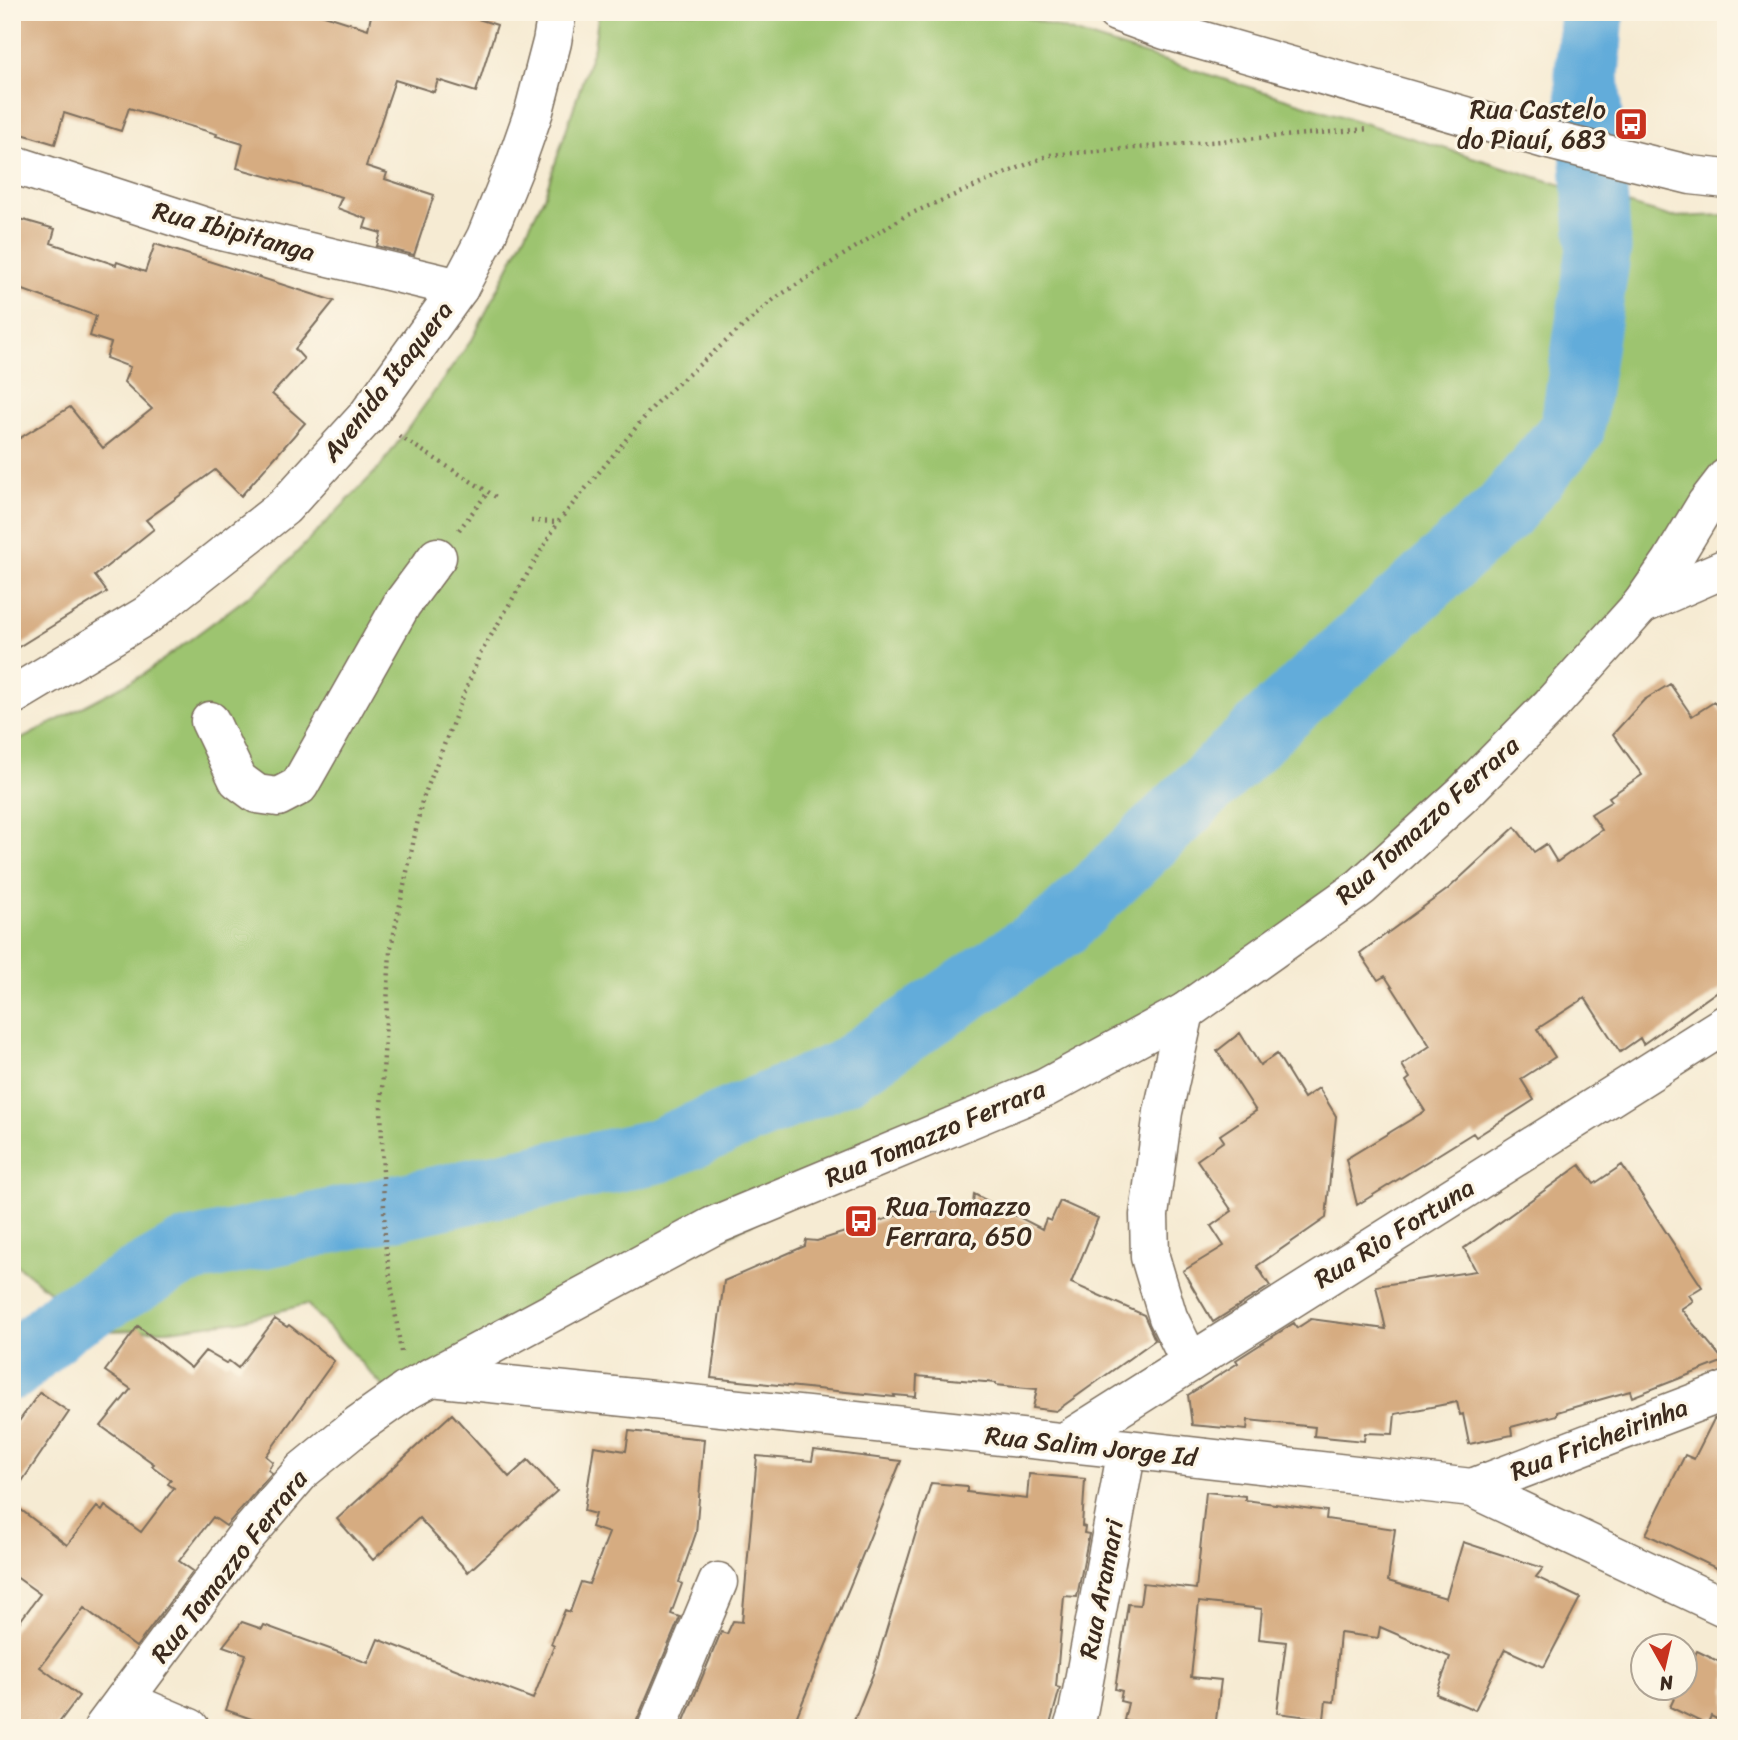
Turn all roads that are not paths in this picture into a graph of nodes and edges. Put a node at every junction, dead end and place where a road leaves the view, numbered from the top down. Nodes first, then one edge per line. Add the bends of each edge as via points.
1 (557, 12) edge
2 (1116, 12) edge
3 (12, 164) edge
4 (1708, 177) edge
5 (458, 288) junction
6 (1726, 478) edge
7 (437, 557) road end
8 (1726, 568) edge
9 (1641, 605) junction
10 (12, 696) edge
11 (211, 721) dead end
12 (1185, 1013) junction
13 (1726, 1024) edge
14 (1190, 1362) junction
15 (419, 1384) junction
16 (1726, 1391) edge
17 (1063, 1443) junction
18 (1127, 1449) junction
19 (1472, 1488) junction
20 (718, 1582) dead end
21 (1726, 1608) edge
22 (114, 1714) edge
23 (190, 1728) edge
24 (657, 1728) edge
25 (1073, 1728) edge

1 - 5 street, Avenida Itaquera via 534,111 514,168 486,237
2 - 4 street via 1545,139
3 - 5 street, Rua Ibipitanga via 209,228
5 - 10 street, Avenida Itaquera via 367,416 284,508 147,615
6 - 9 street, Rua Tomazzo Ferrara
7 - 11 street via 402,604 299,786 278,797 257,794 239,780
8 - 9 street
9 - 12 street, Rua Tomazzo Ferrara via 1463,794 1361,887
12 - 14 street via 1163,1112 1149,1216 1150,1257 1168,1317
12 - 15 street, Rua Tomazzo Ferrara via 1045,1088 713,1226
13 - 14 street, Rua Rio Fortuna
14 - 17 street, Rua Rio Fortuna
15 - 17 street, Rua Salim Jorge Id
15 - 22 street, Rua Tomazzo Ferrara via 303,1469 243,1540
16 - 19 street, Rua Fricheirinha
17 - 18 street, Rua Salim Jorge Id
18 - 19 street, Rua Salim Jorge Id
18 - 25 street, Rua Aramari
19 - 21 street, Rua Salim Jorge Id
20 - 24 street
22 - 23 street

